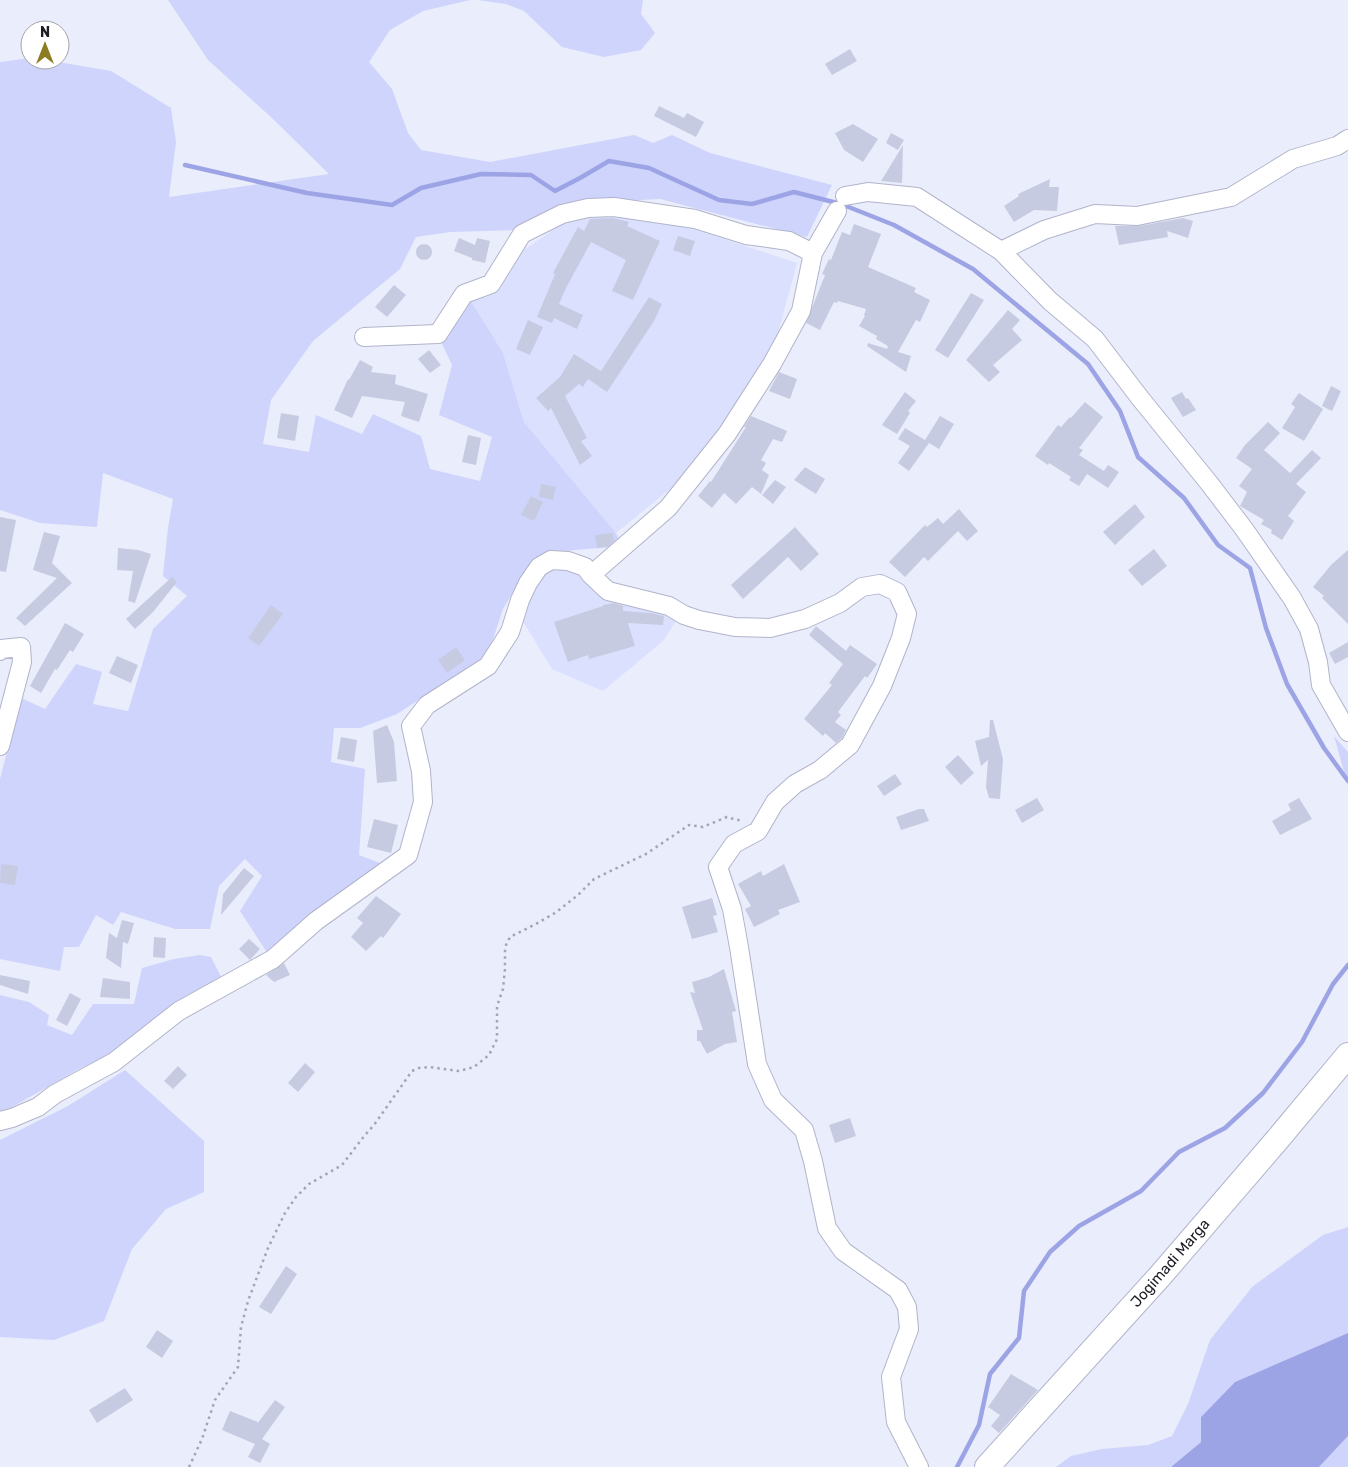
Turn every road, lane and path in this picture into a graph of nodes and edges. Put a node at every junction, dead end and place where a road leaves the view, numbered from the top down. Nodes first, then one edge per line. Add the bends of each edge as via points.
1 (1348, 139) edge
2 (1001, 251) junction
3 (813, 253) junction
4 (364, 337) dead end
5 (591, 575) junction
6 (0, 650) edge
7 (1348, 732) edge
8 (0, 746) edge
9 (758, 831) junction
10 (1348, 1055) edge
11 (0, 1121) edge
12 (188, 1467) edge
13 (919, 1467) edge
14 (988, 1467) edge

1 - 2 street via 1337,146 1293,159 1231,197 1136,216 1095,214 1044,230
2 - 3 street via 917,197 868,192 841,204
2 - 7 street via 1050,301 1095,339 1244,529 1310,629 1321,685
3 - 4 street via 789,241 746,235 695,219 614,206 588,208 562,214 522,234 491,284 464,294 438,334
3 - 5 street via 801,311 727,434 668,508
5 - 9 street via 608,591 669,606 698,620 735,627 770,628 805,619 840,603 862,587 880,584 897,592 907,614 901,638 882,686 850,745 774,802
5 - 11 street via 584,567 568,561 551,560 540,568 528,583 510,632 488,666 427,705 411,726 424,802 408,856 316,921 273,959 179,1011 114,1062 55,1094 38,1107
6 - 8 street via 21,647 22,662
9 - 12 path via 745,820 727,817 703,827 689,825 646,854 594,880 555,913 510,937 505,947 505,969 497,1006 497,1040 489,1055 474,1067 459,1071 430,1066 412,1071 342,1166 309,1184 285,1213 248,1301 241,1327 238,1367 215,1400 202,1439
9 - 13 street via 734,844 718,867 732,909 757,1064 773,1100 804,1130 827,1228 843,1251 898,1290 907,1307 909,1329 891,1377 896,1422
10 - 14 main road, Jogimadi Marga via 1160,1276

